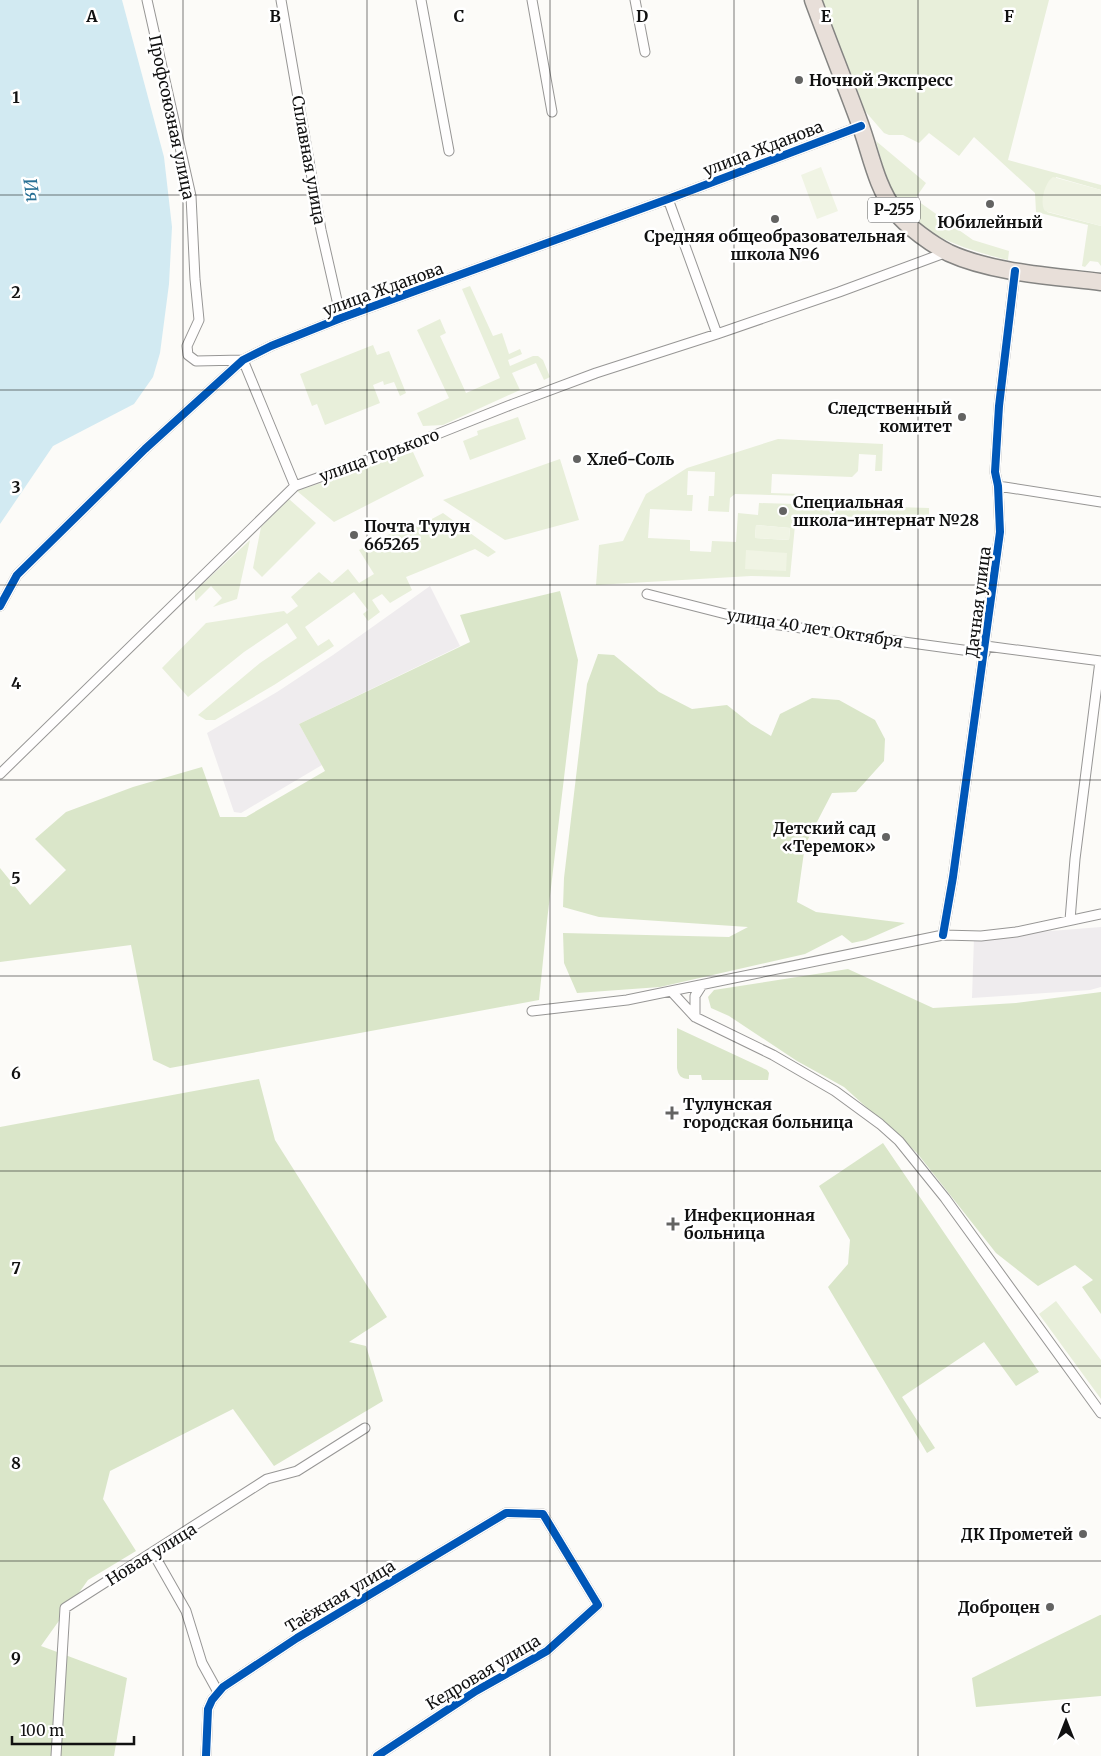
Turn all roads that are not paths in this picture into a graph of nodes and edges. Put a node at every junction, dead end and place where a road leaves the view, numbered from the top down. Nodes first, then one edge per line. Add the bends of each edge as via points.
1 (147, 0) edge
2 (281, 0) edge
3 (422, 0) edge
4 (532, 0) edge
5 (635, 0) edge
6 (813, 0) edge
7 (645, 52) dead end
8 (552, 112) dead end
9 (860, 126) junction
10 (449, 151) dead end
11 (668, 199) junction
12 (946, 252) junction
13 (1015, 271) junction
14 (1101, 282) edge
15 (341, 318) junction
16 (717, 334) junction
17 (243, 360) junction
18 (295, 486) junction
19 (998, 486) junction
20 (1101, 502) edge
21 (647, 594) dead end
22 (0, 606) edge
23 (986, 649) junction
24 (1100, 661) edge
25 (0, 774) edge
26 (1101, 914) edge
27 (1070, 920) junction
28 (943, 935) junction
29 (702, 985) junction
30 (671, 991) junction
31 (532, 1011) dead end
32 (695, 1017) junction
33 (1101, 1413) edge
34 (365, 1428) dead end
35 (153, 1553) junction
36 (598, 1605) joint
37 (218, 1692) junction
38 (56, 1756) edge
39 (206, 1756) edge
40 (377, 1756) edge

1 - 17 street, Профсоюзная улица via 191,196 199,320 187,346 188,355 196,361
2 - 15 street, Сплавная улица via 321,230
3 - 10 street
4 - 8 street
5 - 7 street
6 - 9 highway, Р-255
9 - 11 street, улица Жданова
9 - 12 highway, Р-255 via 878,180 895,212 916,232
11 - 15 street, улица Жданова
11 - 16 street
12 - 13 highway, Р-255
12 - 16 street, улица Горького
13 - 14 highway, Р-255
13 - 19 street, Дачная улица via 999,406 995,472
15 - 17 street, улица Жданова
16 - 18 street, улица Горького via 596,373 415,444
17 - 18 street
17 - 22 street, улица Жданова via 145,449 17,575
18 - 25 street, улица Горького
19 - 20 street
19 - 23 street, Дачная улица via 1000,532
21 - 23 street, улица 40 лет Октября via 757,622
23 - 24 street, улица 40 лет Октября
23 - 28 street, Дачная улица
24 - 27 street
26 - 27 street
27 - 28 street via 1016,932 981,936
28 - 29 street
29 - 30 street
29 - 32 street via 695,996
30 - 31 street via 627,1000
30 - 32 street
32 - 33 street via 773,1055 836,1091 899,1141 945,1198
34 - 35 street, Новая улица via 297,1471 267,1479
35 - 37 street via 186,1610 202,1663
35 - 38 street, Новая улица via 65,1608
36 - 37 street, Таёжная улица via 543,1514 506,1513 297,1638
36 - 40 street, Кедровая улица via 547,1651 476,1691
37 - 39 street, Таёжная улица via 208,1709

